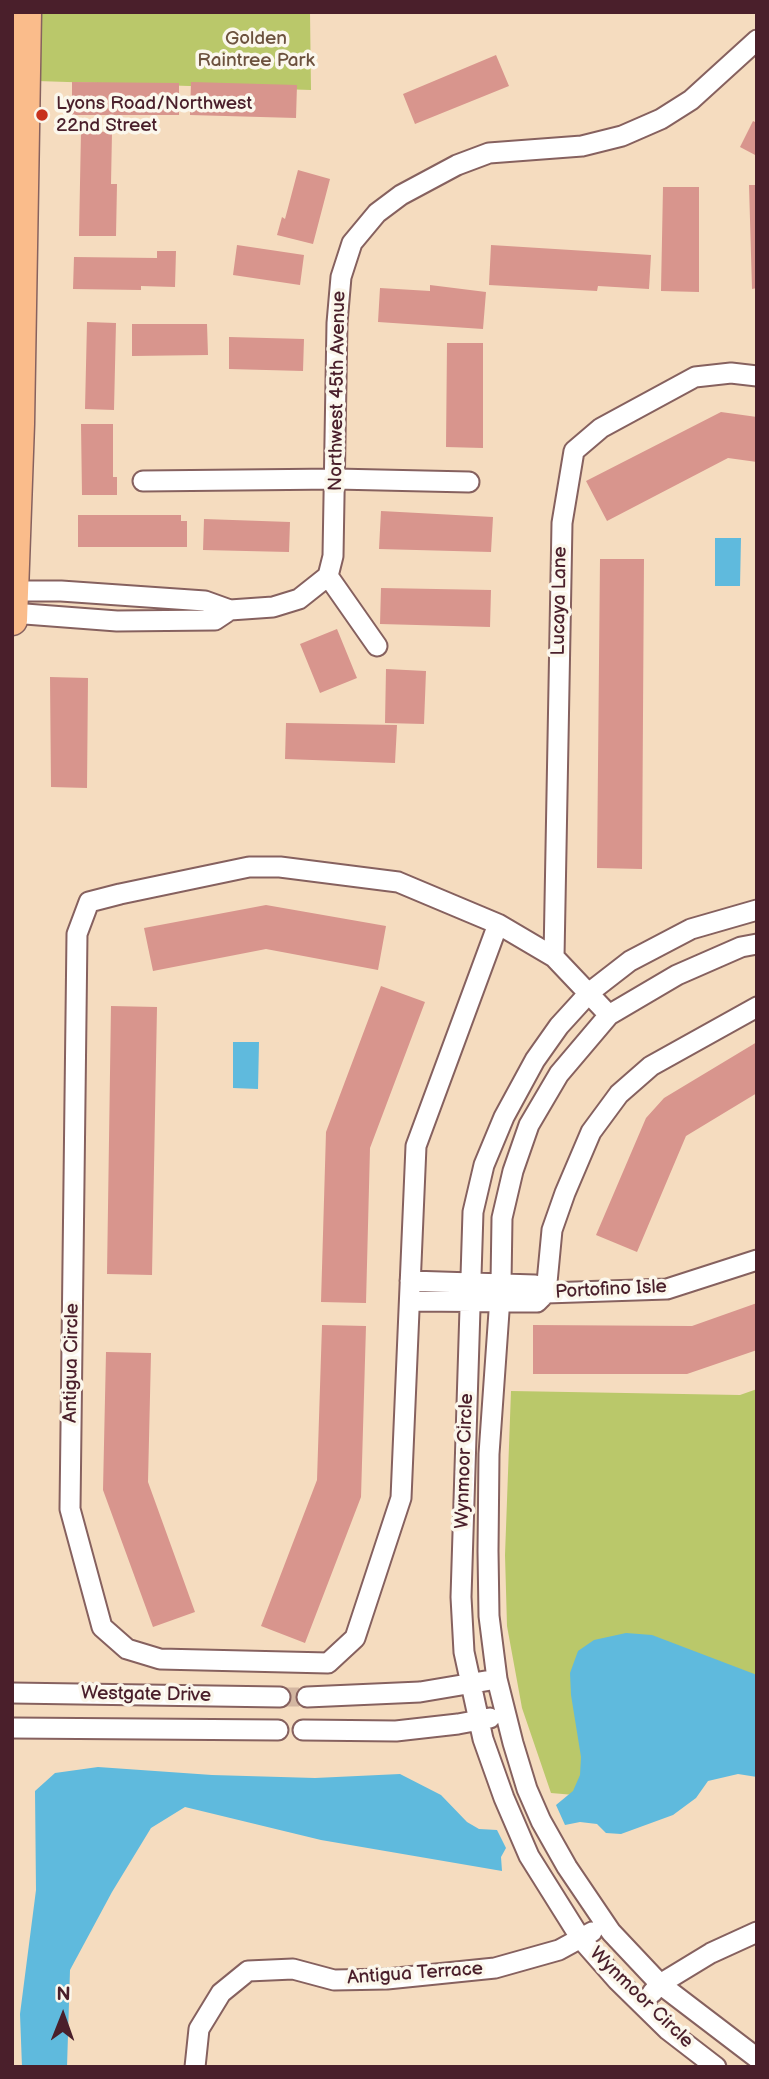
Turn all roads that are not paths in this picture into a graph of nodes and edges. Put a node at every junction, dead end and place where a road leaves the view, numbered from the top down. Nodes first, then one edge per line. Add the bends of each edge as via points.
1 (26, 12) edge
2 (757, 40) edge
3 (19, 53) edge
4 (757, 376) edge
5 (336, 479) junction
6 (143, 481) dead end
7 (469, 482) dead end
8 (327, 576) junction
9 (13, 591) edge
10 (230, 610) junction
11 (12, 613) edge
12 (12, 620) edge
13 (377, 646) dead end
14 (757, 910) edge
15 (498, 924) junction
16 (757, 944) edge
17 (554, 957) junction
18 (596, 988) junction
19 (757, 1007) edge
20 (616, 1011) junction
21 (757, 1260) edge
22 (501, 1283) junction
23 (410, 1291) junction
24 (471, 1292) junction
25 (546, 1293) junction
26 (499, 1303) junction
27 (497, 1679) junction
28 (470, 1684) junction
29 (12, 1693) edge
30 (280, 1697) tunnel mouth
31 (307, 1697) tunnel mouth
32 (504, 1714) junction
33 (478, 1720) junction
34 (12, 1728) edge
35 (278, 1730) dead end
36 (303, 1730) dead end
37 (605, 1923) junction
38 (757, 1932) edge
39 (581, 1939) junction
40 (660, 1984) junction
41 (642, 2004) junction
42 (757, 2058) edge
43 (195, 2067) edge
44 (716, 2067) edge

1 - 3 main road
2 - 5 street, Northwest 45th Avenue via 691,100 652,123 582,146 489,153 408,189 377,213 352,243 341,277
3 - 9 main road via 19,424
4 - 17 street, Lucaya Lane via 695,377 601,428 574,451 562,523
5 - 6 street
5 - 7 street
5 - 8 street, Northwest 45th Avenue via 333,556
8 - 10 street via 299,600
8 - 13 street
9 - 10 street via 205,601
9 - 11 main road
10 - 11 street via 215,620 117,621
11 - 12 main road
14 - 18 street, Wynmoor Circle via 691,929 630,961
15 - 17 street, Antigua Circle
15 - 23 street, Antigua Circle via 416,1146
15 - 23 street, Antigua Circle via 398,882 280,867 249,867 89,902 77,934 70,1509 102,1627 127,1648 160,1658 328,1663 355,1638 401,1498
16 - 20 street, Wynmoor Circle via 677,975
17 - 18 street, Antigua Circle
18 - 20 street, Antigua Circle
18 - 24 street, Wynmoor Circle via 534,1060 504,1117 484,1166 473,1212
19 - 25 street, Portofino Isle via 651,1066 620,1094 591,1132 552,1230
20 - 22 street, Wynmoor Circle via 559,1074 529,1125 502,1218
21 - 25 street, Portofino Isle via 667,1289
22 - 24 street
22 - 25 street, Portofino Isle via 535,1285
22 - 26 street, Wynmoor Circle
23 - 24 street
24 - 26 street
24 - 28 street, Wynmoor Circle via 461,1597
25 - 26 street, Portofino Isle via 537,1302
26 - 27 street, Wynmoor Circle via 488,1551 489,1616
27 - 28 street
27 - 32 street, Wynmoor Circle
28 - 31 street via 420,1692
28 - 33 street, Wynmoor Circle
29 - 30 street, Westgate Drive
32 - 33 street
32 - 37 street, Wynmoor Circle via 541,1821
33 - 36 street via 396,1731
33 - 39 street, Wynmoor Circle via 529,1856
34 - 35 street, Westgate Drive
37 - 39 street, Antigua Terrace
37 - 40 street, Wynmoor Circle
38 - 40 street
39 - 41 street, Wynmoor Circle
39 - 43 street, Antigua Terrace via 495,1968 387,1979 334,1980 293,1969 248,1971 220,1993 199,2029
40 - 41 street
40 - 42 street, Wynmoor Circle
41 - 44 street, Wynmoor Circle

